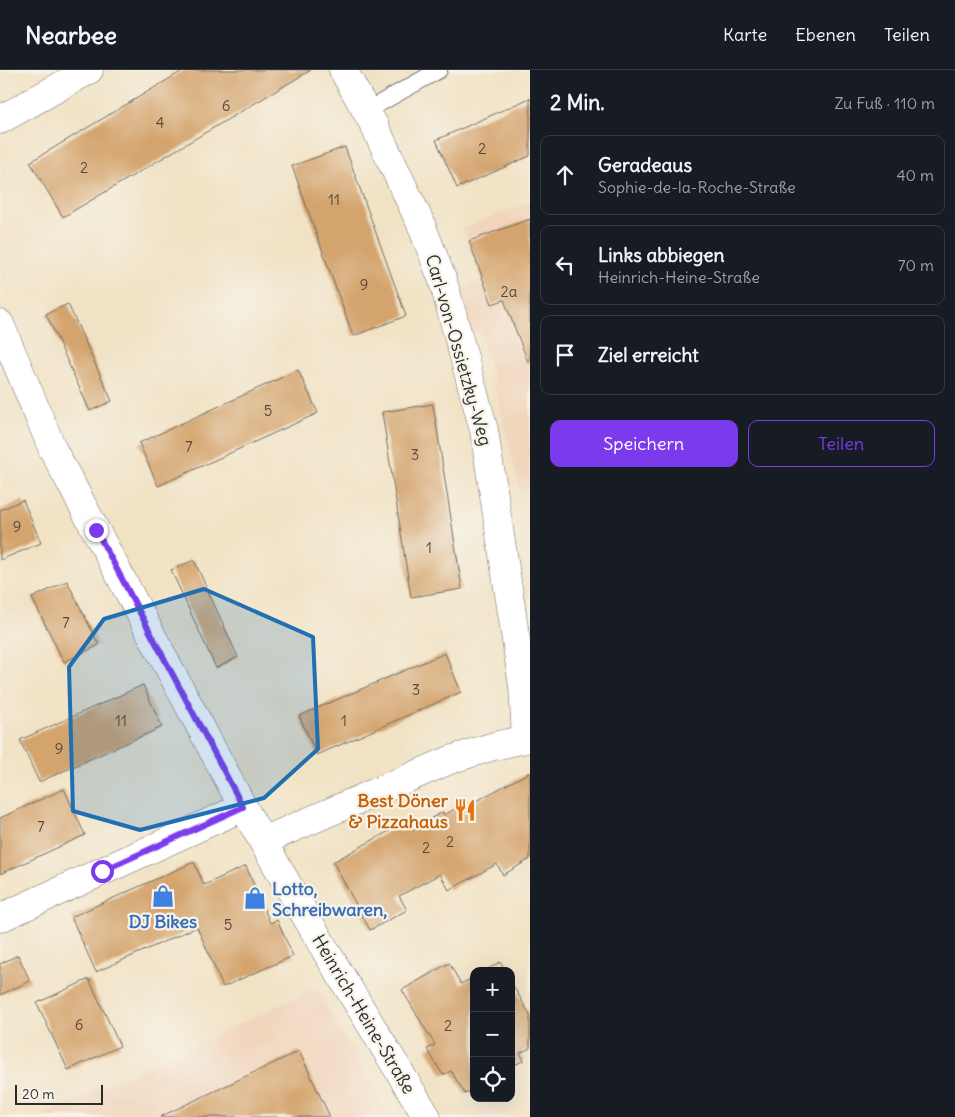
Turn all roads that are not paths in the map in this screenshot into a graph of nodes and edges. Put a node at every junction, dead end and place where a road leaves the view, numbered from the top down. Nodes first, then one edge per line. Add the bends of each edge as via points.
1 (89, 70) edge
2 (342, 70) edge
3 (439, 70) edge
4 (366, 111) junction
5 (0, 120) edge
6 (0, 324) edge
7 (527, 683) edge
8 (528, 738) edge
9 (243, 807) junction
10 (263, 841) junction
11 (0, 918) edge
12 (427, 1117) edge

1 - 5 street
2 - 4 street, Carl-von-Ossietzky-Weg
3 - 4 lane
4 - 7 street, Carl-von-Ossietzky-Weg via 421,224 443,281 484,430
6 - 9 street, Heinrich-Heine-Straße via 57,458
7 - 8 street, Carl-von-Ossietzky-Weg
8 - 10 street via 450,760
9 - 10 street, Heinrich-Heine-Straße
9 - 11 street
10 - 12 street, Heinrich-Heine-Straße

